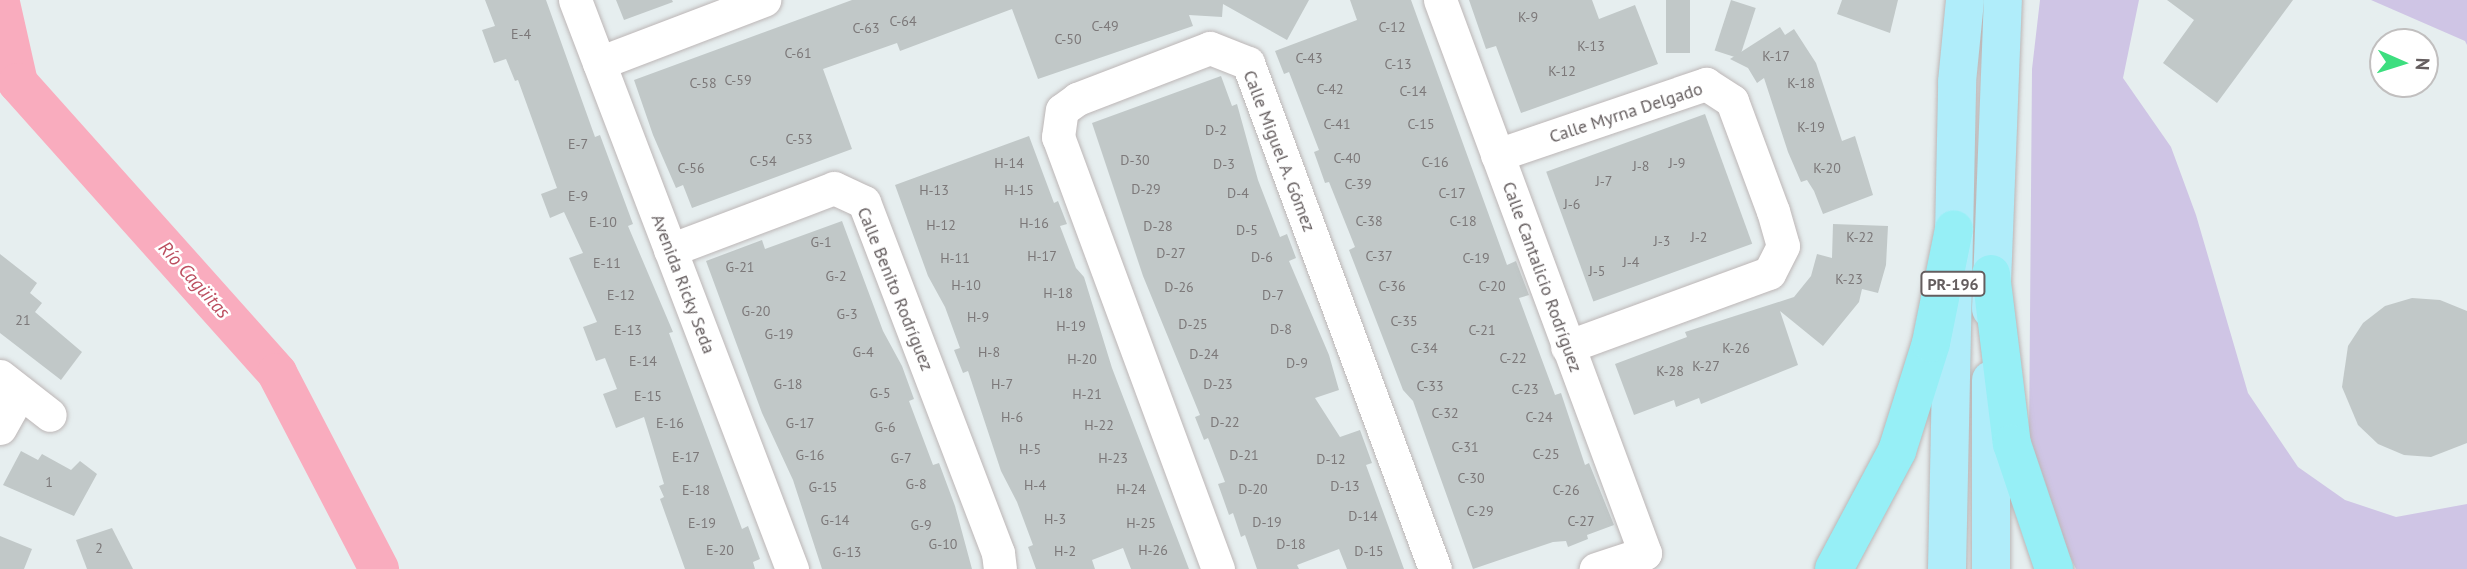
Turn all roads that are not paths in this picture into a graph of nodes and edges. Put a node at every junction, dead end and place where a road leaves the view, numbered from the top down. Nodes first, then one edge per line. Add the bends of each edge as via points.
1 (575, 0) edge
2 (764, 0) edge
3 (1440, 0) edge
4 (1965, 0) edge
5 (2003, 0) edge
6 (599, 63) junction
7 (1497, 155) junction
8 (1954, 229) junction
9 (670, 250) junction
10 (1991, 274) junction
11 (1567, 347) junction
12 (10, 384) edge
13 (50, 415) dead end
14 (0, 428) edge
15 (792, 569) edge
16 (1000, 569) edge
17 (1218, 569) edge
18 (1435, 569) edge
19 (1596, 569) edge
20 (1834, 569) edge
21 (1947, 569) edge
22 (1992, 569) edge
23 (2054, 569) edge

1 - 6 street, Avenida Ricky Seda
2 - 6 street
3 - 7 street, Calle Cantalicio Rodríguez
4 - 8 main road, PR-196 via 1957,82
5 - 10 main road, PR-196
6 - 9 street, Avenida Ricky Seda
7 - 11 street, Calle Cantalicio Rodríguez
7 - 11 street, Calle Myrna Delgado via 1706,84 1732,101 1773,211 1783,246 1769,273
8 - 20 highway via 1931,343 1897,451
8 - 21 main road, PR-196
9 - 15 street, Avenida Ricky Seda
9 - 16 street, Calle Benito Rodríguez via 834,188 864,202 998,553
10 - 22 main road, PR-196
10 - 23 highway via 2012,443
11 - 19 street, Calle Cantalicio Rodríguez via 1645,553
12 - 13 street
12 - 14 street
17 - 18 street, Calle Miguel A. Gómez via 1058,137 1062,110 1077,99 1210,48 1248,63

